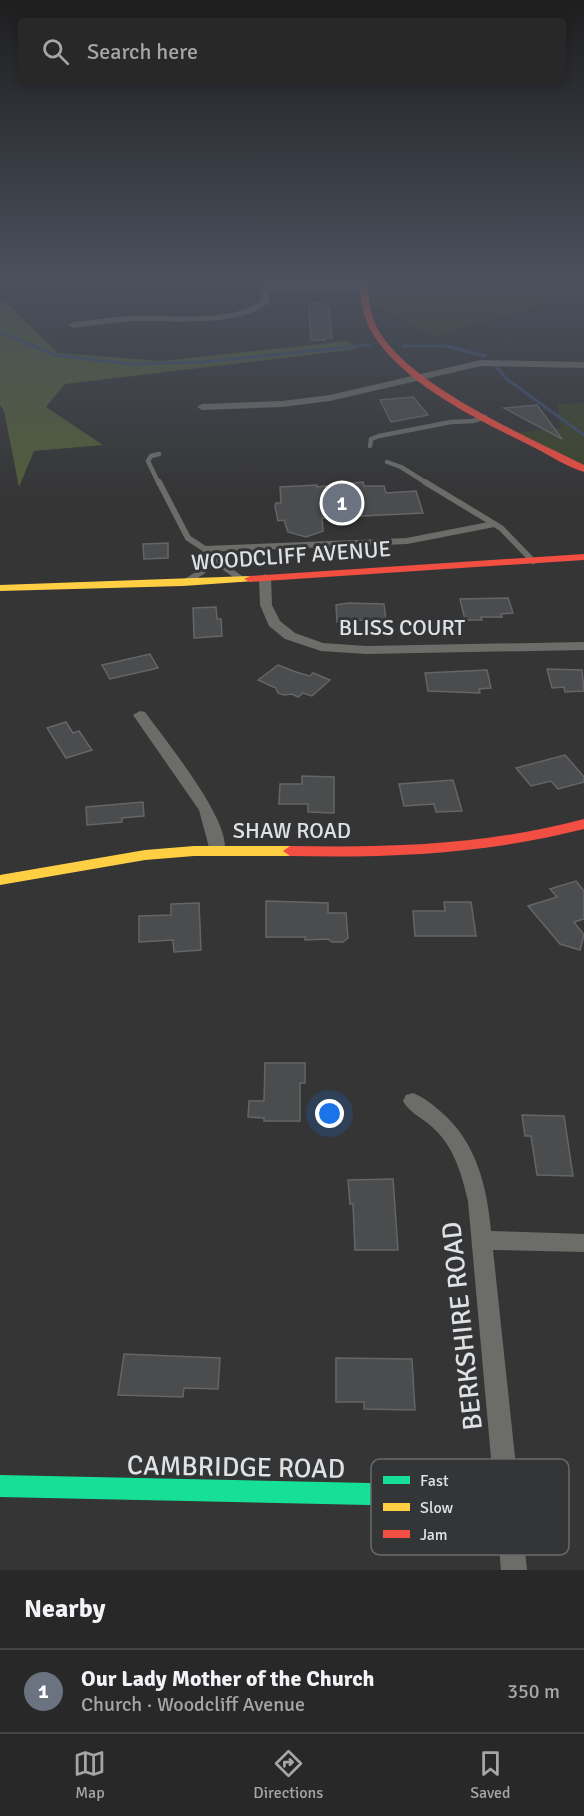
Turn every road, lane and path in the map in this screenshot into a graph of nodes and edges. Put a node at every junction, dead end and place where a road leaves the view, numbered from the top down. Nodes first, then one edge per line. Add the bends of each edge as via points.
1 (393, 352) edge
2 (584, 365) edge
3 (420, 376) junction
4 (202, 407) dead end
5 (486, 417) junction
6 (370, 446) dead end
7 (159, 454) dead end
8 (387, 462) dead end
9 (584, 469) edge
10 (494, 524) junction
11 (205, 549) junction
12 (584, 557) edge
13 (212, 558) junction
14 (533, 561) junction
15 (265, 578) junction
16 (243, 579) junction
17 (183, 582) junction
18 (0, 588) edge
19 (584, 646) edge
20 (140, 715) dead end
21 (584, 824) edge
22 (217, 851) junction
23 (0, 880) edge
24 (413, 1101) dead end
25 (482, 1240) junction
26 (584, 1243) edge
27 (503, 1459) edge
28 (0, 1486) edge
29 (371, 1494) edge
30 (513, 1555) edge
31 (514, 1570) edge

1 - 3 main road
2 - 3 street via 481,363
3 - 4 street via 330,398
3 - 5 main road
5 - 6 lane via 379,436 371,439
5 - 9 main road
7 - 11 lane via 148,460 181,528
8 - 10 lane
10 - 11 lane via 407,542
10 - 14 lane
11 - 13 lane
12 - 14 main road, WOODCLIFF AVENUE
13 - 16 lane
13 - 17 lane via 203,571
14 - 15 main road, WOODCLIFF AVENUE
15 - 16 main road, WOODCLIFF AVENUE
15 - 19 street, BLISS COURT via 266,605 274,622 290,636 321,647 366,650
16 - 17 main road, WOODCLIFF AVENUE
17 - 18 main road, WOODCLIFF AVENUE
20 - 22 street via 206,809
21 - 22 main road, SHAW ROAD via 518,842 471,849
22 - 23 main road, SHAW ROAD via 146,855
24 - 25 street, BERKSHIRE ROAD via 437,1117 469,1162
25 - 26 street
25 - 27 street, BERKSHIRE ROAD
28 - 29 main road, CAMBRIDGE ROAD
30 - 31 street, BERKSHIRE ROAD

